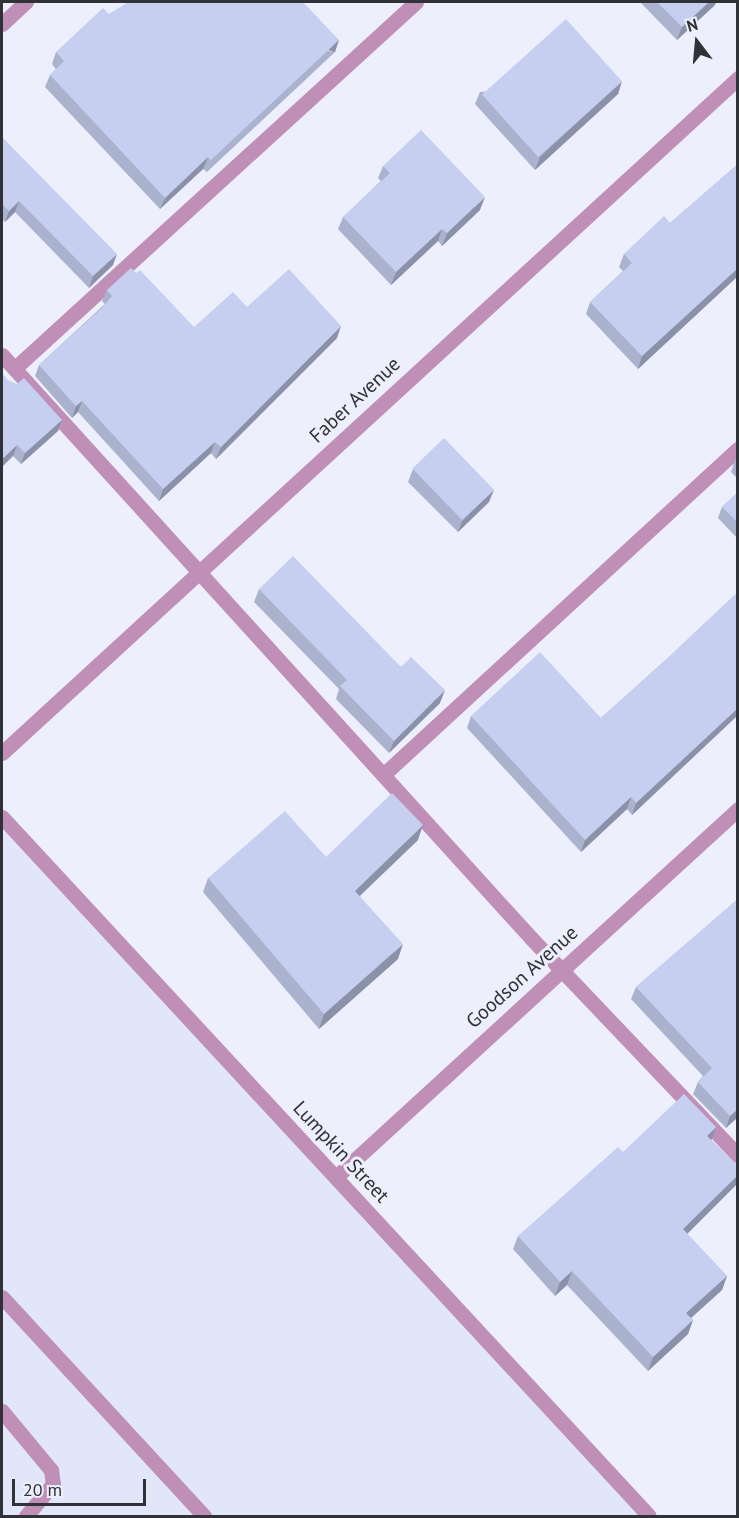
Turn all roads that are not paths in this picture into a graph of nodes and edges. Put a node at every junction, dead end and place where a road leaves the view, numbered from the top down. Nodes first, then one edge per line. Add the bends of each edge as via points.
1 (26, 2) edge
2 (416, 2) edge
3 (2, 24) edge
4 (738, 78) edge
5 (2, 355) edge
6 (15, 368) junction
7 (738, 449) edge
8 (199, 572) junction
9 (2, 753) edge
10 (383, 775) junction
11 (738, 809) edge
12 (2, 817) edge
13 (561, 971) junction
14 (738, 1155) edge
15 (336, 1177) junction
16 (2, 1297) edge
17 (2, 1411) edge
18 (26, 1516) edge
19 (204, 1516) edge
20 (649, 1516) edge

1 - 3 street
2 - 6 street
4 - 8 street, Faber Avenue
5 - 6 street
6 - 8 street
7 - 10 street
8 - 9 street, Faber Avenue
8 - 10 street
10 - 13 street
11 - 13 street, Goodson Avenue
12 - 15 street, Lumpkin Street
13 - 14 street
13 - 15 street, Goodson Avenue
15 - 20 street, Lumpkin Street
16 - 19 street
17 - 18 street via 51,1470 53,1484

